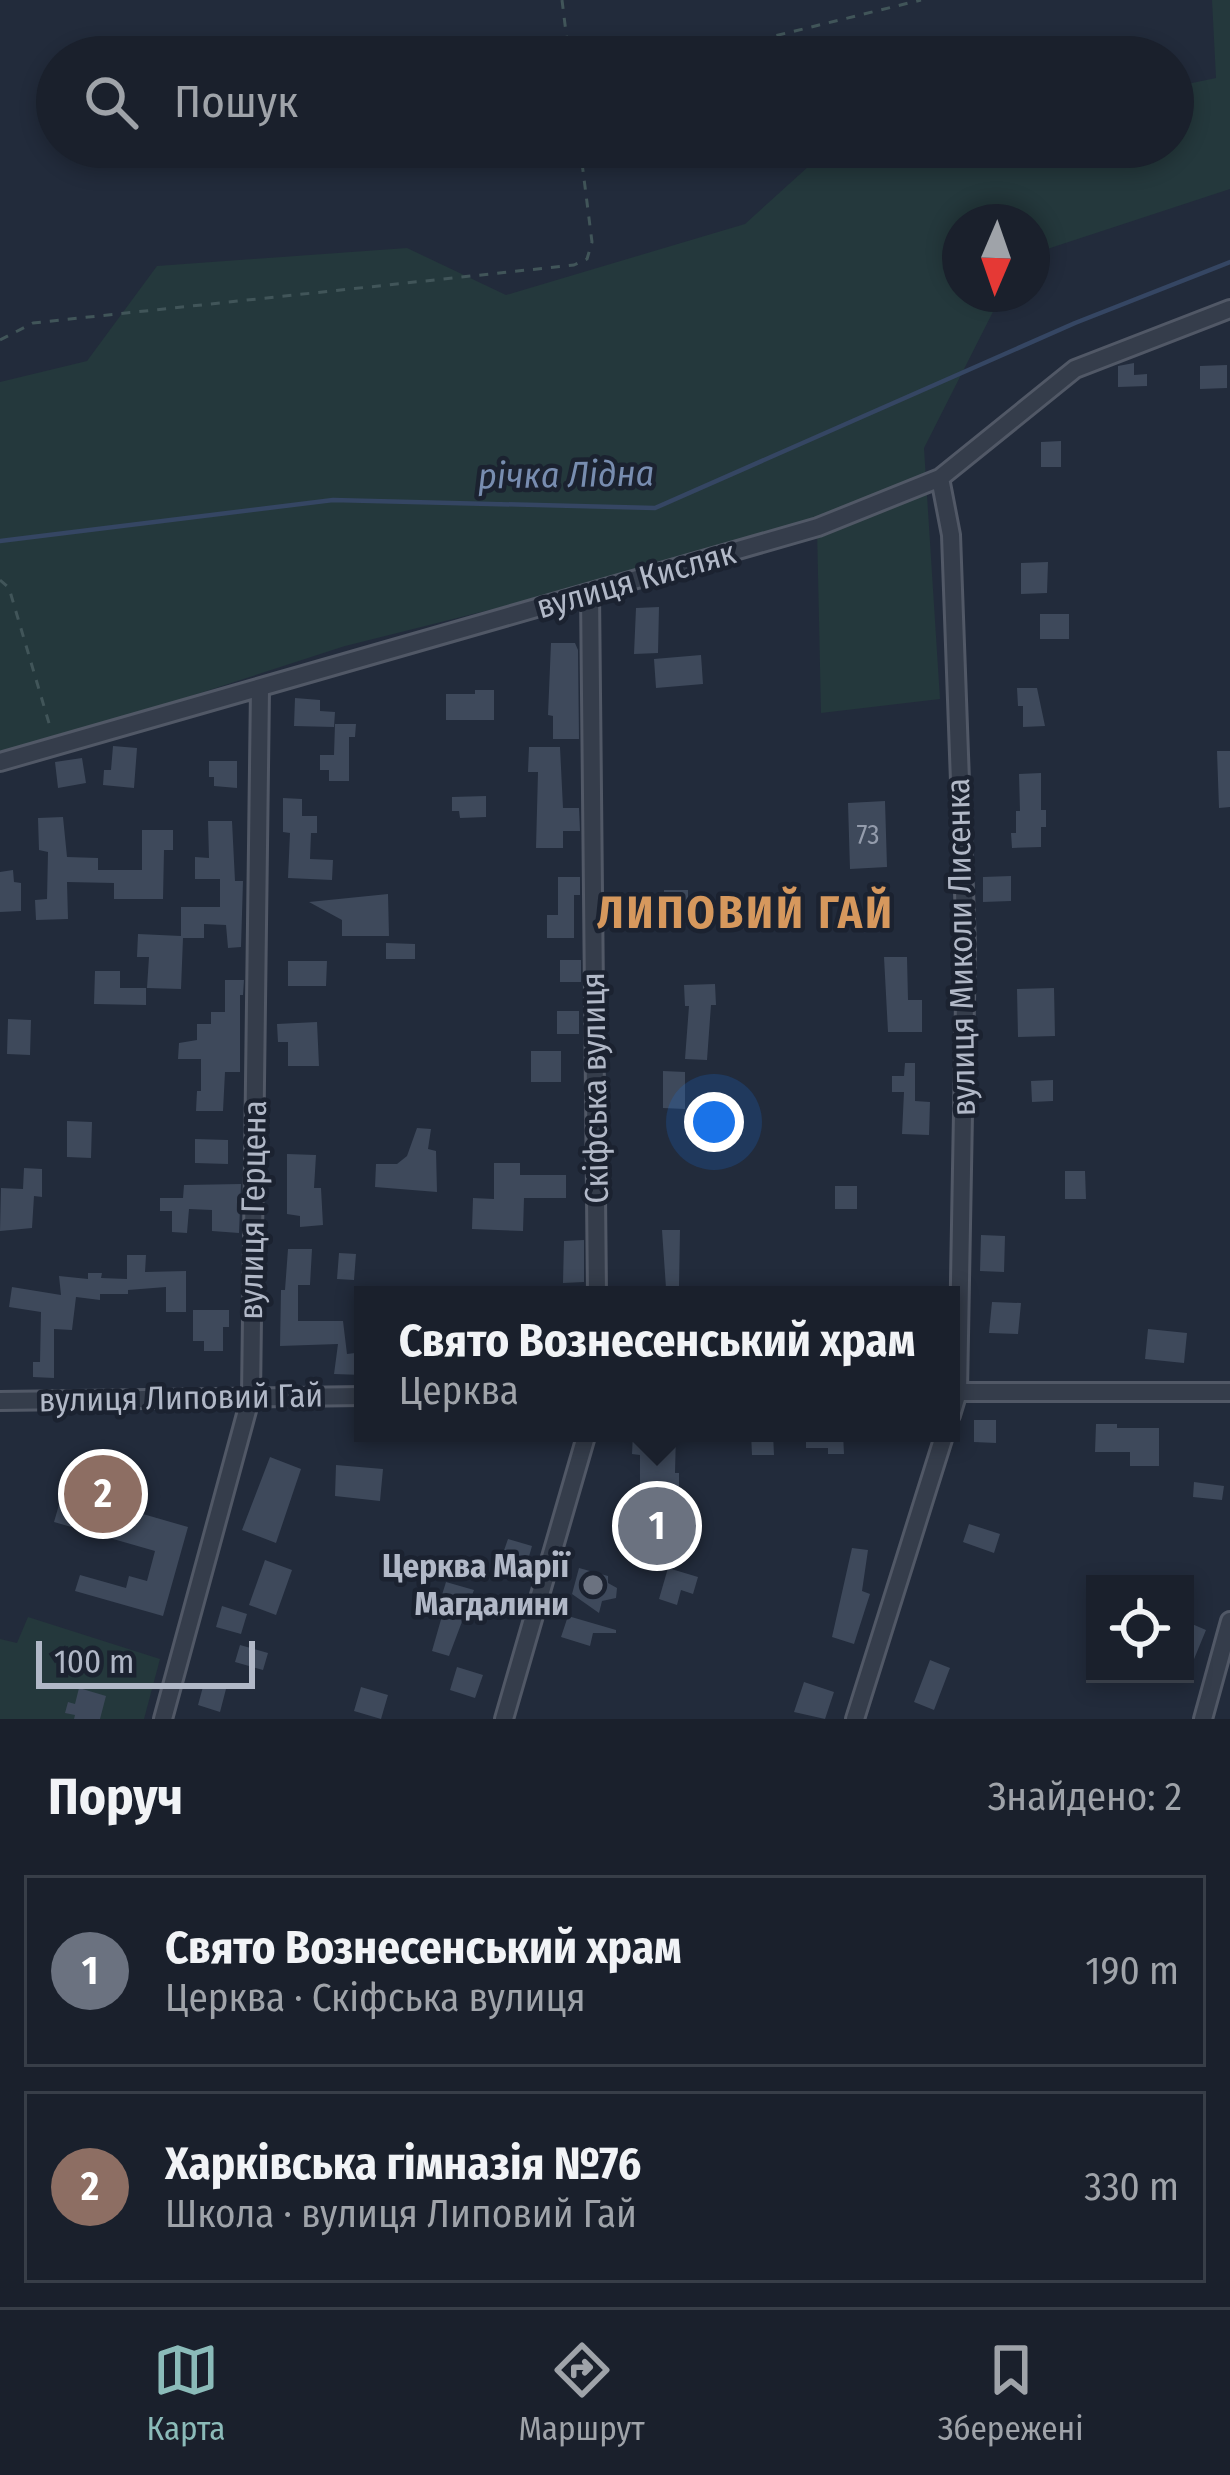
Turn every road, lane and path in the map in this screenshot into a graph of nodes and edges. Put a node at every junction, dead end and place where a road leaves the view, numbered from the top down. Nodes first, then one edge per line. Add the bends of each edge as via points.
1 (562, 0) edge
2 (921, 0) edge
3 (566, 36) edge
4 (774, 36) edge
5 (583, 168) edge
6 (1230, 309) edge
7 (0, 340) edge
8 (940, 478) junction
9 (0, 580) edge
10 (590, 593) junction
11 (260, 689) junction
12 (55, 745) junction
13 (0, 762) edge
14 (597, 1286) edge
15 (958, 1286) edge
16 (960, 1392) edge
17 (1230, 1392) edge
18 (251, 1396) junction
19 (354, 1396) edge
20 (0, 1400) edge
21 (584, 1442) edge
22 (942, 1442) edge
23 (1230, 1621) edge
24 (163, 1719) edge
25 (504, 1719) edge
26 (855, 1719) edge
27 (1203, 1719) edge

1 - 3 path
2 - 4 path
5 - 7 path via 592,242 574,265 33,323
6 - 8 street, вулиця Кисляк via 1075,369
8 - 10 street, вулиця Кисляк via 818,527
8 - 15 street, вулиця Миколи Лисенка via 951,535 966,946
9 - 12 path via 9,588
10 - 11 street, вулиця Кисляк
10 - 14 street, Скіфська вулиця
11 - 12 street, вулиця Кисляк
11 - 18 street, вулиця Герцена
12 - 13 street, вулиця Кисляк
16 - 17 street
18 - 19 street, вулиця Липовий Гай
18 - 20 street, вулиця Липовий Гай
18 - 24 street, вулиця Герцена
21 - 25 street
22 - 26 street
23 - 27 street

